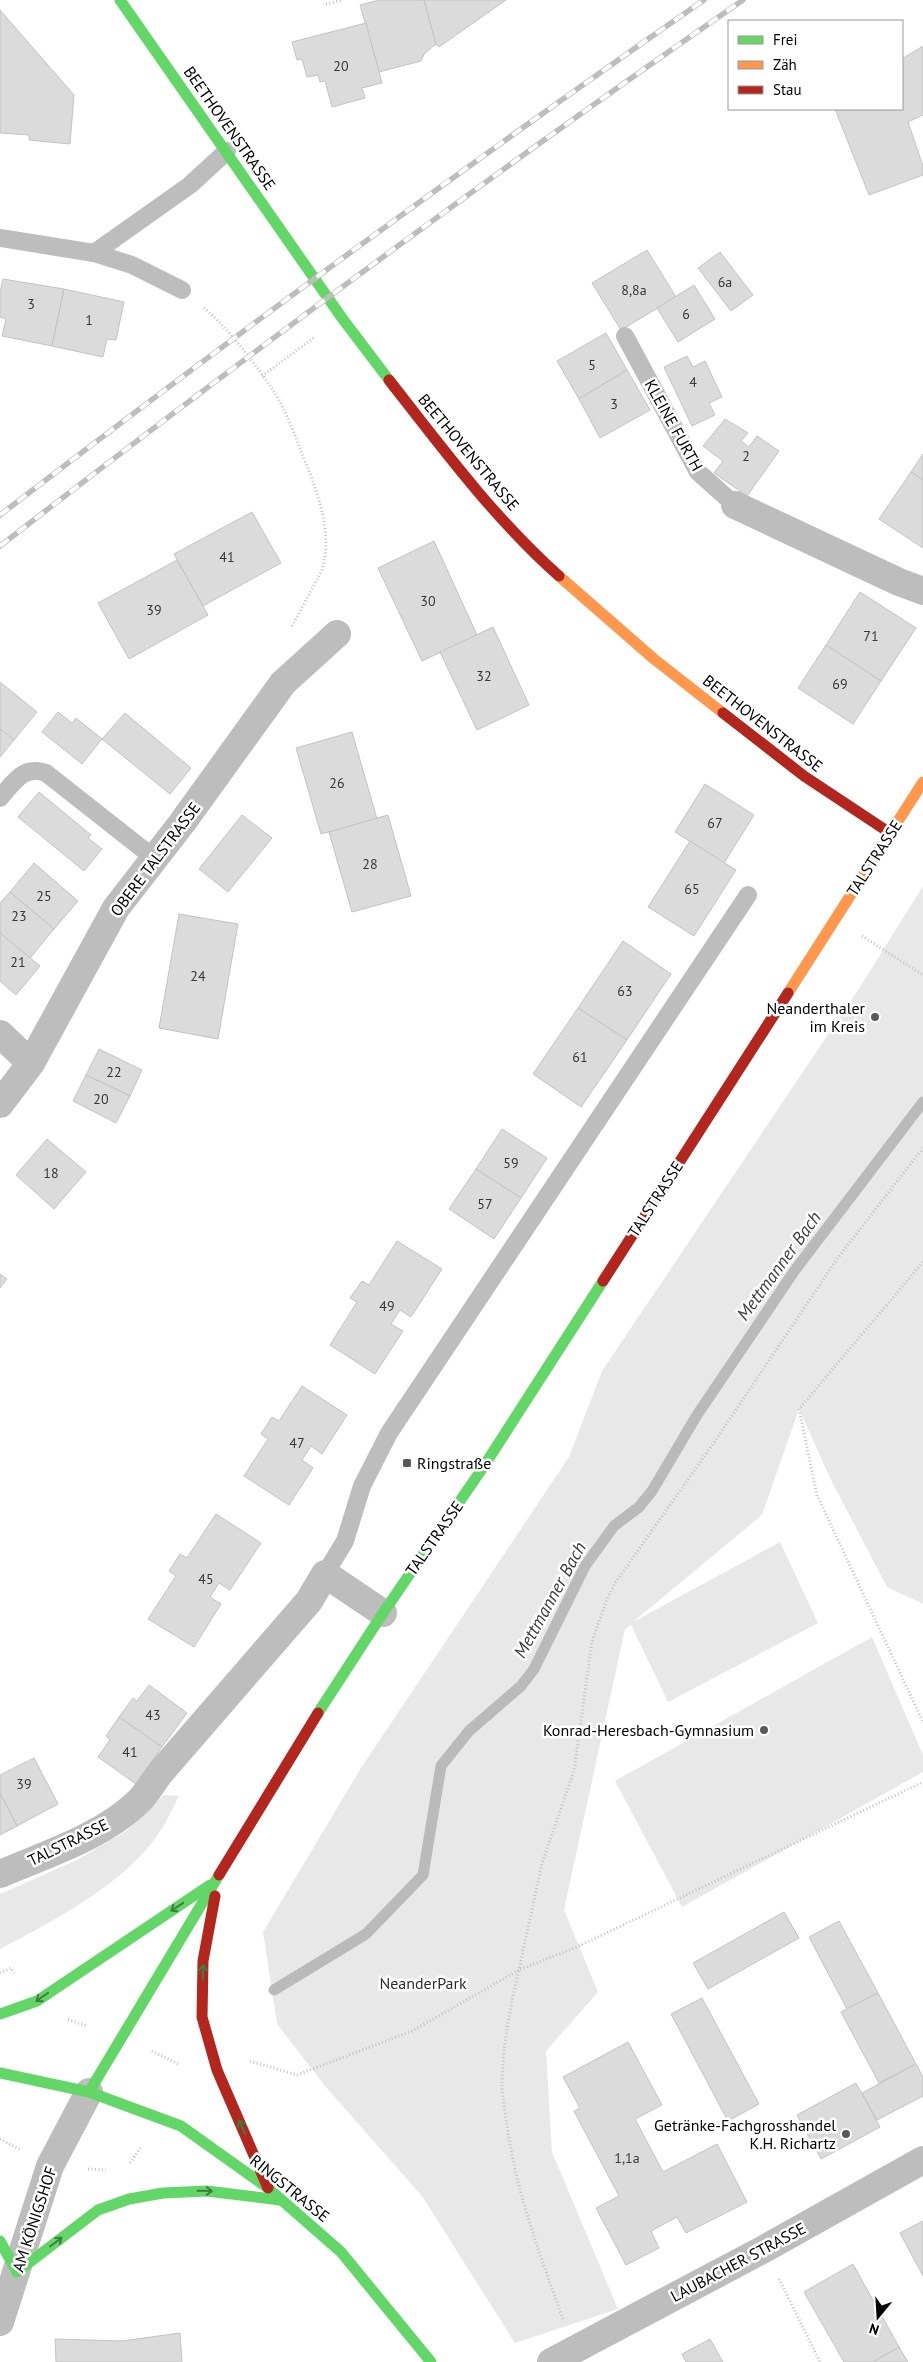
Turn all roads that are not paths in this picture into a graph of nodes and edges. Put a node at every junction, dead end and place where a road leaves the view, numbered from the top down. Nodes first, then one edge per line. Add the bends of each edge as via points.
1 (120, 0) edge
2 (227, 151) junction
3 (0, 238) edge
4 (94, 253) junction
5 (182, 290) road end
6 (625, 336) dead end
7 (735, 506) joint
8 (923, 591) edge
9 (337, 634) dead end
10 (923, 782) edge
11 (0, 798) edge
12 (890, 833) junction
13 (154, 858) junction
14 (748, 895) dead end
15 (0, 1034) edge
16 (31, 1063) junction
17 (0, 1104) edge
18 (325, 1574) junction
19 (383, 1613) junction
20 (0, 1874) edge
21 (218, 1880) junction
22 (0, 2014) edge
23 (0, 2074) edge
24 (89, 2092) junction
25 (923, 2160) edge
26 (268, 2188) junction
27 (280, 2200) junction
28 (0, 2241) edge
29 (17, 2272) junction
30 (0, 2322) edge
31 (432, 2362) edge
32 (551, 2362) edge

1 - 2 street, BEETHOVENSTRASSE
2 - 4 lane via 190,186
2 - 12 street, BEETHOVENSTRASSE via 342,318 469,483 538,557 654,659 804,776
3 - 4 lane
4 - 5 lane via 132,265
6 - 7 lane, KLEINE FURTH via 698,472
7 - 8 street
9 - 13 street, OBERE TALSTRASSE via 283,683
10 - 12 street, TALSTRASSE
11 - 13 lane via 21,774 33,770 46,773
12 - 19 street, TALSTRASSE via 484,1466
13 - 16 street, OBERE TALSTRASSE via 116,908
14 - 18 lane, TALSTRASSE via 389,1433 362,1486 345,1541
15 - 16 street
16 - 17 street, OBERE TALSTRASSE
18 - 19 street
18 - 20 street, TALSTRASSE via 309,1601 160,1773 140,1801 105,1827
19 - 21 street, TALSTRASSE via 288,1758
21 -> 22 street, TALSTRASSE via 37,2001
21 - 24 street, TALSTRASSE
26 -> 21 street, TALSTRASSE via 217,2070 202,2017 203,1961
23 - 24 street
24 - 26 street, RINGSTRASSE via 181,2126
24 - 29 street, AM KÖNIGSHOF via 50,2166
25 - 32 street, LAUBACHER STRASSE
26 - 27 street, RINGSTRASSE
29 -> 27 street via 98,2210 129,2199 207,2191
27 - 31 street, RINGSTRASSE via 341,2252
28 - 29 street
29 - 30 street, AM KÖNIGSHOF

